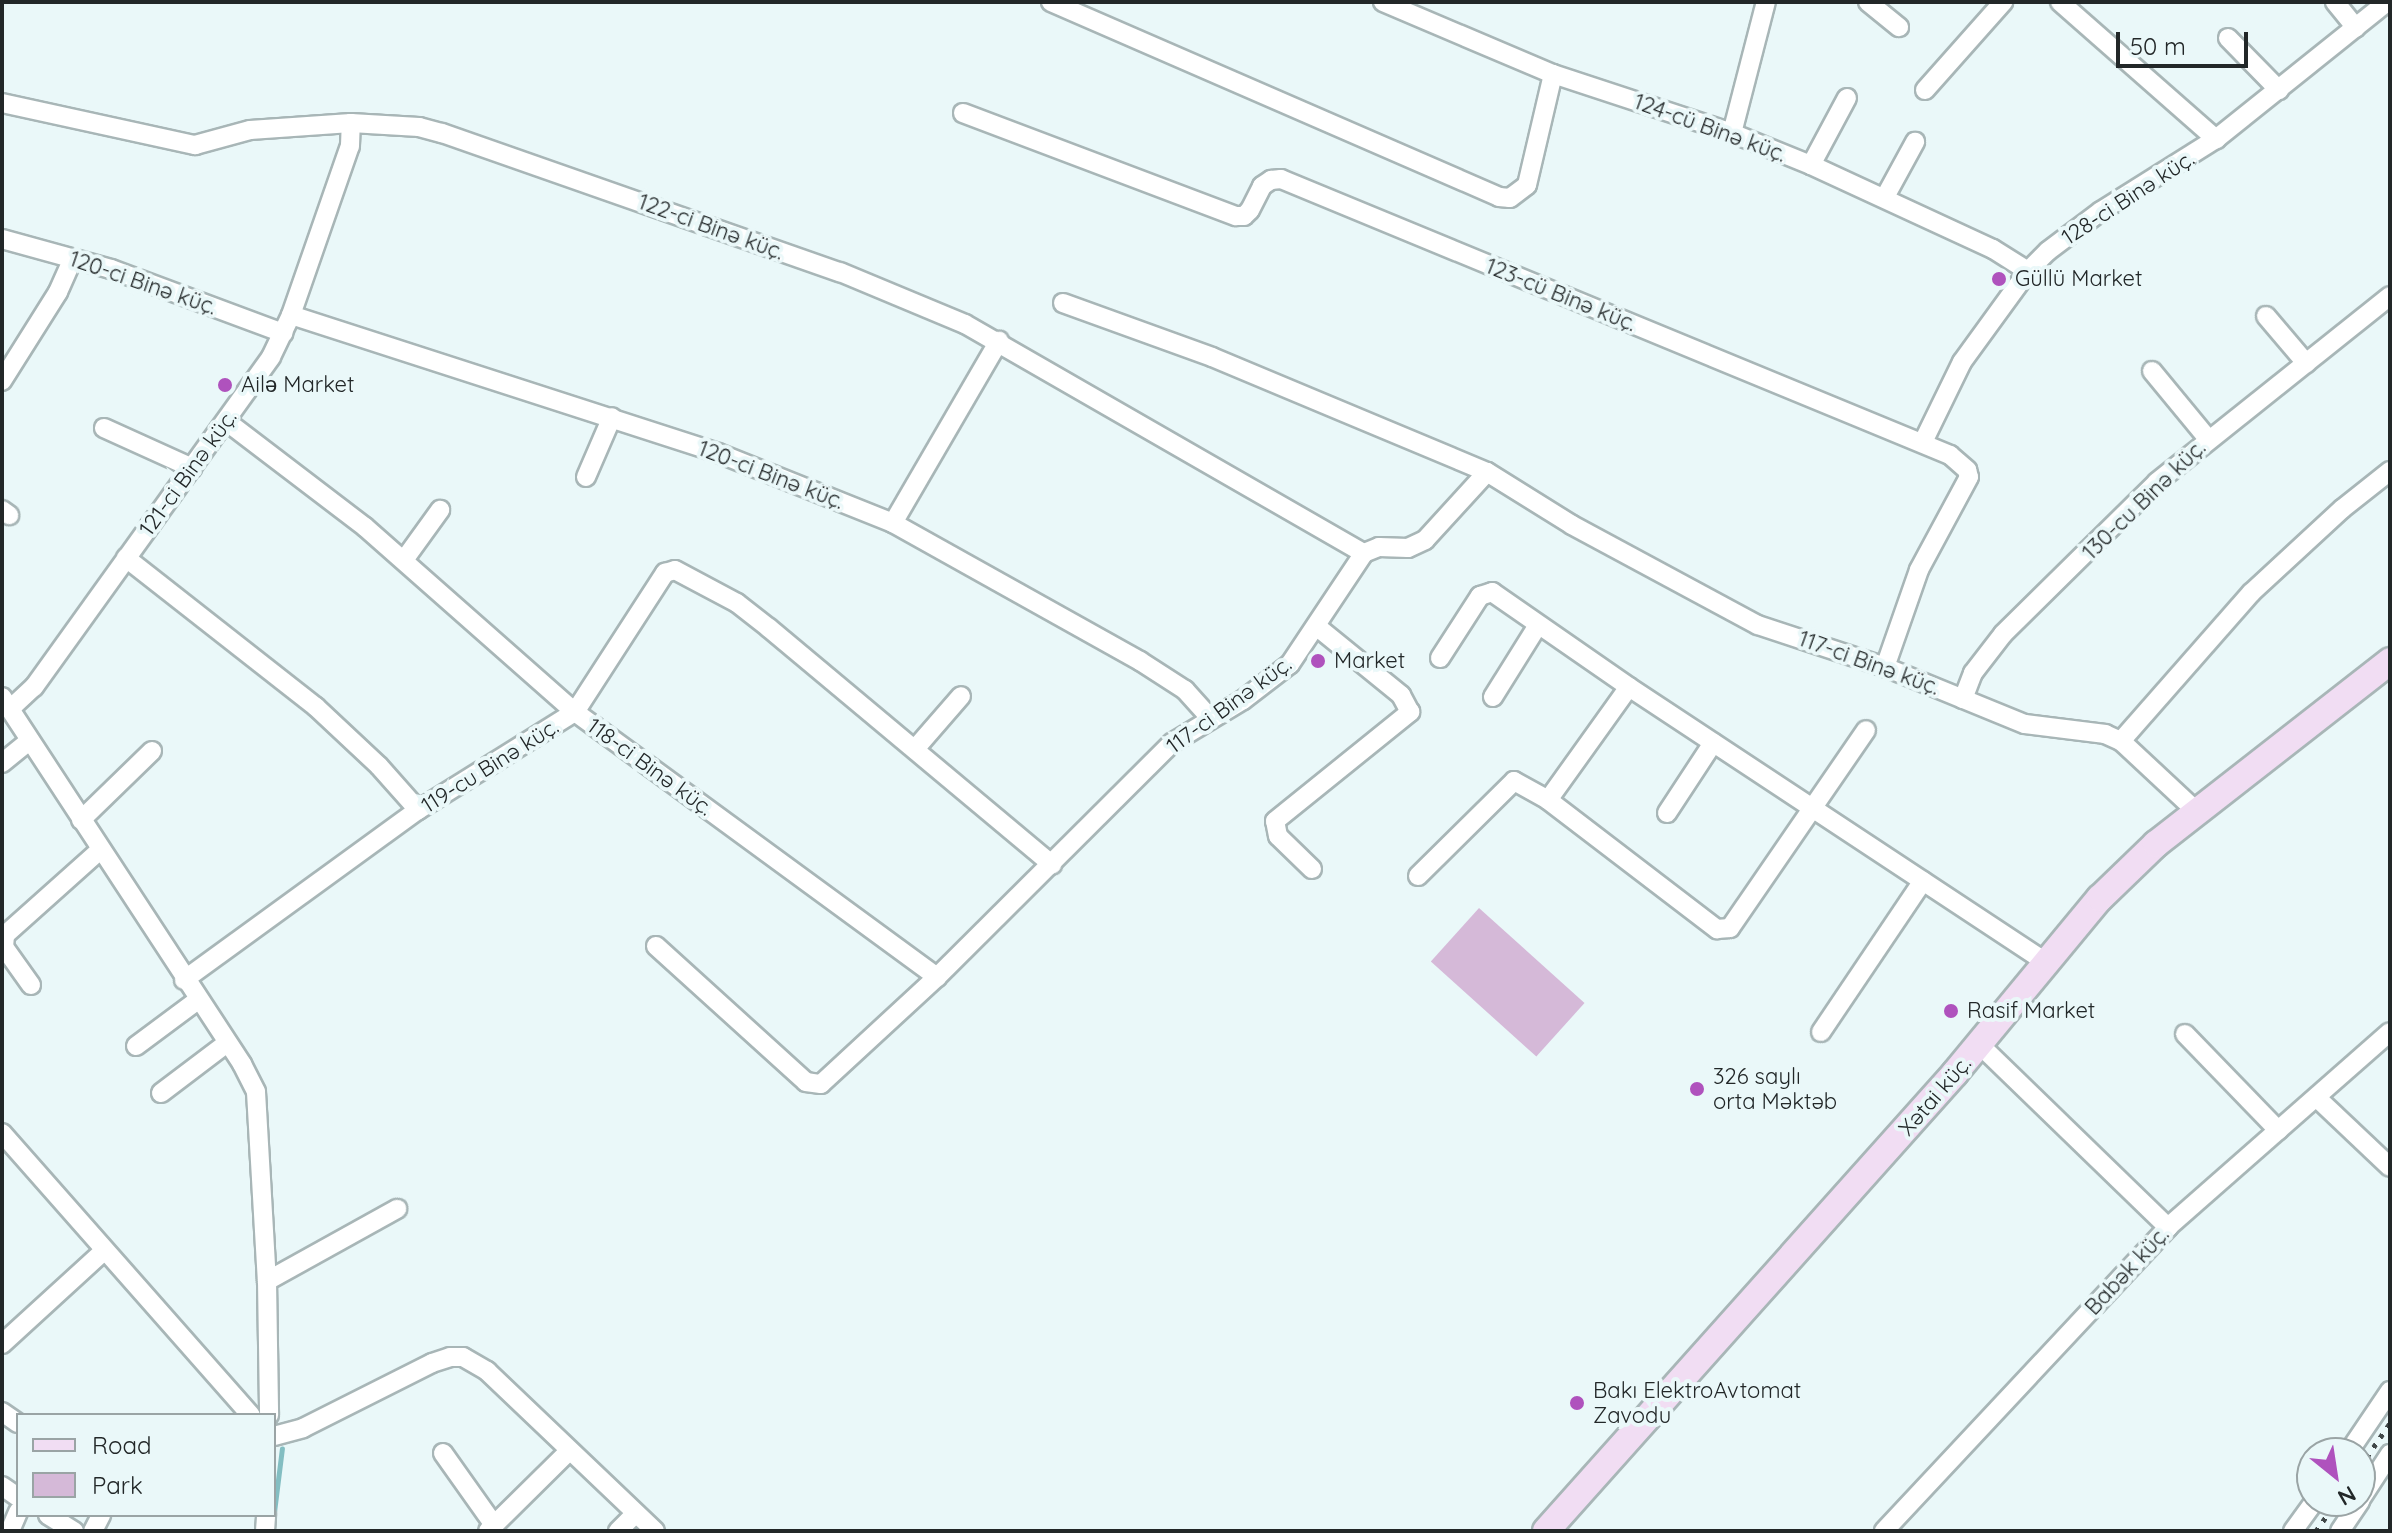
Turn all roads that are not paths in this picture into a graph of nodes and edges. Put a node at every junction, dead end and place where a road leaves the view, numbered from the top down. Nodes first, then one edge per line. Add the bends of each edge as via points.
1 (1051, 2) edge
2 (1383, 2) edge
3 (1766, 2) edge
4 (1868, 2) edge
5 (2003, 2) edge
6 (2060, 2) edge
7 (2335, 2) edge
8 (2387, 2) edge
9 (1899, 27) dead end
10 (2356, 28) junction
11 (2228, 38) dead end
12 (1553, 74) junction
13 (1925, 90) dead end
14 (2279, 90) junction
15 (1847, 98) dead end
16 (2, 103) edge
17 (963, 113) dead end
18 (351, 123) junction
19 (1732, 133) junction
20 (2216, 139) junction
21 (1915, 142) dead end
22 (1811, 165) junction
23 (1885, 197) junction
24 (2, 239) edge
25 (73, 258) junction
26 (2028, 271) junction
27 (2390, 296) edge
28 (1063, 303) dead end
29 (291, 315) junction
30 (2266, 316) dead end
31 (283, 333) junction
32 (999, 341) junction
33 (2306, 363) junction
34 (2152, 371) dead end
35 (2, 381) edge
36 (612, 417) junction
37 (226, 421) junction
38 (104, 428) dead end
39 (2208, 439) junction
40 (1923, 442) junction
41 (192, 468) junction
42 (2390, 471) edge
43 (1487, 472) junction
44 (586, 477) dead end
45 (440, 510) dead end
46 (893, 523) junction
47 (1364, 553) junction
48 (126, 558) junction
49 (404, 560) junction
50 (1538, 625) junction
51 (1316, 626) junction
52 (1440, 658) dead end
53 (2390, 661) edge
54 (1885, 667) junction
55 (1629, 687) junction
56 (961, 696) dead end
57 (1493, 697) dead end
58 (1963, 699) junction
59 (6, 703) edge
60 (575, 712) junction
61 (1210, 718) junction
62 (1866, 730) dead end
63 (30, 740) junction
64 (2121, 741) junction
65 (1713, 743) junction
66 (915, 749) junction
67 (152, 751) dead end
68 (2, 763) edge
69 (1548, 800) junction
70 (1813, 809) junction
71 (418, 810) junction
72 (2196, 811) junction
73 (1667, 813) dead end
74 (81, 820) junction
75 (100, 850) junction
76 (1052, 865) junction
77 (1312, 869) dead end
78 (1418, 876) dead end
79 (1923, 881) junction
80 (656, 946) dead end
81 (2047, 963) junction
82 (937, 977) junction
83 (184, 980) junction
84 (31, 985) dead end
85 (198, 1000) junction
86 (1821, 1032) dead end
87 (2390, 1032) edge
88 (2185, 1034) dead end
89 (227, 1043) junction
90 (1980, 1045) junction
91 (136, 1046) dead end
92 (161, 1093) dead end
93 (2317, 1098) junction
94 (2278, 1130) junction
95 (2, 1133) edge
96 (2390, 1167) edge
97 (397, 1209) dead end
98 (2168, 1227) junction
99 (104, 1251) junction
100 (267, 1281) junction
101 (2, 1344) edge
102 (2390, 1391) edge
103 (249, 1413) edge
104 (269, 1413) edge
105 (276, 1435) edge
106 (2359, 1437) edge
107 (569, 1451) junction
108 (443, 1453) dead end
109 (2390, 1454) edge
110 (2376, 1476) edge
111 (636, 1513) junction
112 (51, 1517) edge
113 (491, 1528) edge
114 (1892, 1528) edge
115 (74, 1531) edge
116 (618, 1531) edge
117 (655, 1531) edge
118 (1546, 1531) edge

1 - 12 street via 1499,197 1520,194 1527,185
2 - 12 street, 124-cü Binə küç.
3 - 19 street
4 - 9 street
5 - 13 street
6 - 20 street
7 - 10 street
8 - 10 street, 128-ci Binə küç.
10 - 14 street, 128-ci Binə küç.
11 - 14 street
12 - 19 street, 124-cü Binə küç.
14 - 20 street, 128-ci Binə küç.
15 - 22 street
16 - 18 street, 122-ci Binə küç. via 195,145 250,130
17 - 40 street, 123-cü Binə küç. via 1236,216 1250,210 1262,186 1281,179
18 - 29 street, 121-ci Binə küç. via 350,146
18 - 32 street, 122-ci Binə küç. via 419,127 595,184 840,272
19 - 22 street, 124-cü Binə küç.
20 - 26 street, 128-ci Binə küç. via 2079,227
21 - 23 street
22 - 23 street, 124-cü Binə küç.
23 - 26 street, 124-cü Binə küç.
24 - 25 street, 120-ci Binə küç.
25 - 31 street, 120-ci Binə küç.
25 - 35 street via 58,292
26 - 40 street, 128-ci Binə küç. via 1962,362
27 - 33 street, 130-cu Binə küç.
28 - 43 street, 117-ci Binə küç. via 1226,362
29 - 31 street, 121-ci Binə küç.
29 - 36 street, 120-ci Binə küç.
30 - 33 street
31 - 37 street, 121-ci Binə küç.
32 - 46 street
32 - 47 street, 122-ci Binə küç.
33 - 39 street, 130-cu Binə küç.
34 - 39 street
36 - 44 street
36 - 46 street, 120-ci Binə küç.
37 - 41 street, 121-ci Binə küç.
37 - 49 street, 118-ci Binə küç.
38 - 41 street
39 - 58 street, 130-cu Binə küç. via 2003,634 1973,673
40 - 54 street, 123-cü Binə küç. via 1960,462 1969,477 1919,570
41 - 48 street, 121-ci Binə küç.
42 - 64 street via 2262,582
43 - 47 street via 1425,540 1408,548 1379,547
43 - 54 street, 117-ci Binə küç. via 1741,617
45 - 49 street
46 - 61 street, 120-ci Binə küç. via 1140,661 1185,690
47 - 51 street, 117-ci Binə küç.
48 - 59 street, 121-ci Binə küç. via 34,687
48 - 71 street via 316,707
49 - 60 street, 118-ci Binə küç.
50 - 52 street via 1486,592
50 - 55 street
50 - 57 street
51 - 61 street, 117-ci Binə küç. via 1290,664
51 - 77 street via 1401,695 1410,712 1275,821 1278,836
53 - 72 street, Xətai küç.
54 - 58 street, 117-ci Binə küç.
55 - 65 street
55 - 69 street
56 - 66 street
58 - 64 street, 117-ci Binə küç. via 2025,724 2105,734
59 - 63 street
60 - 66 street, 119-cu Binə küç. via 665,573 675,570 737,603
60 - 71 street, 119-cu Binə küç.
60 - 82 street, 118-ci Binə küç.
61 - 76 street, 117-ci Binə küç. via 1172,743
62 - 70 street
63 - 68 street
63 - 74 street
64 - 72 street, 117-ci Binə küç.
65 - 70 street
65 - 73 street
66 - 76 street, 119-cu Binə küç.
67 - 74 street
69 - 70 street via 1723,930 1737,922
69 - 78 street via 1521,783 1508,784
70 - 79 street
71 - 83 street, 119-cu Binə küç.
72 - 81 street, Xətai küç. via 2129,868
74 - 75 street
75 - 83 street
75 - 84 street via 5,935 4,947
76 - 82 street, 117-ci Binə küç.
79 - 81 street
79 - 86 street
80 - 82 street, 117-ci Binə küç. via 813,1085 830,1078
81 - 90 street, Xətai küç.
83 - 85 street
85 - 89 street
85 - 91 street
87 - 93 street, Babək küç.
88 - 94 street
89 - 92 street
89 - 100 street via 256,1092
90 - 98 street
90 - 118 street, Xətai küç.
93 - 94 street, Babək küç.
93 - 96 street
94 - 98 street, Babək küç.
95 - 99 street
97 - 100 street
98 - 114 street, Babək küç.
99 - 101 street
99 - 103 street
100 - 104 street
102 - 106 street
105 - 107 street via 303,1428 450,1357 477,1363
107 - 111 street
107 - 113 street
108 - 113 street
109 - 110 street
111 - 116 street
111 - 117 street
112 - 115 street

